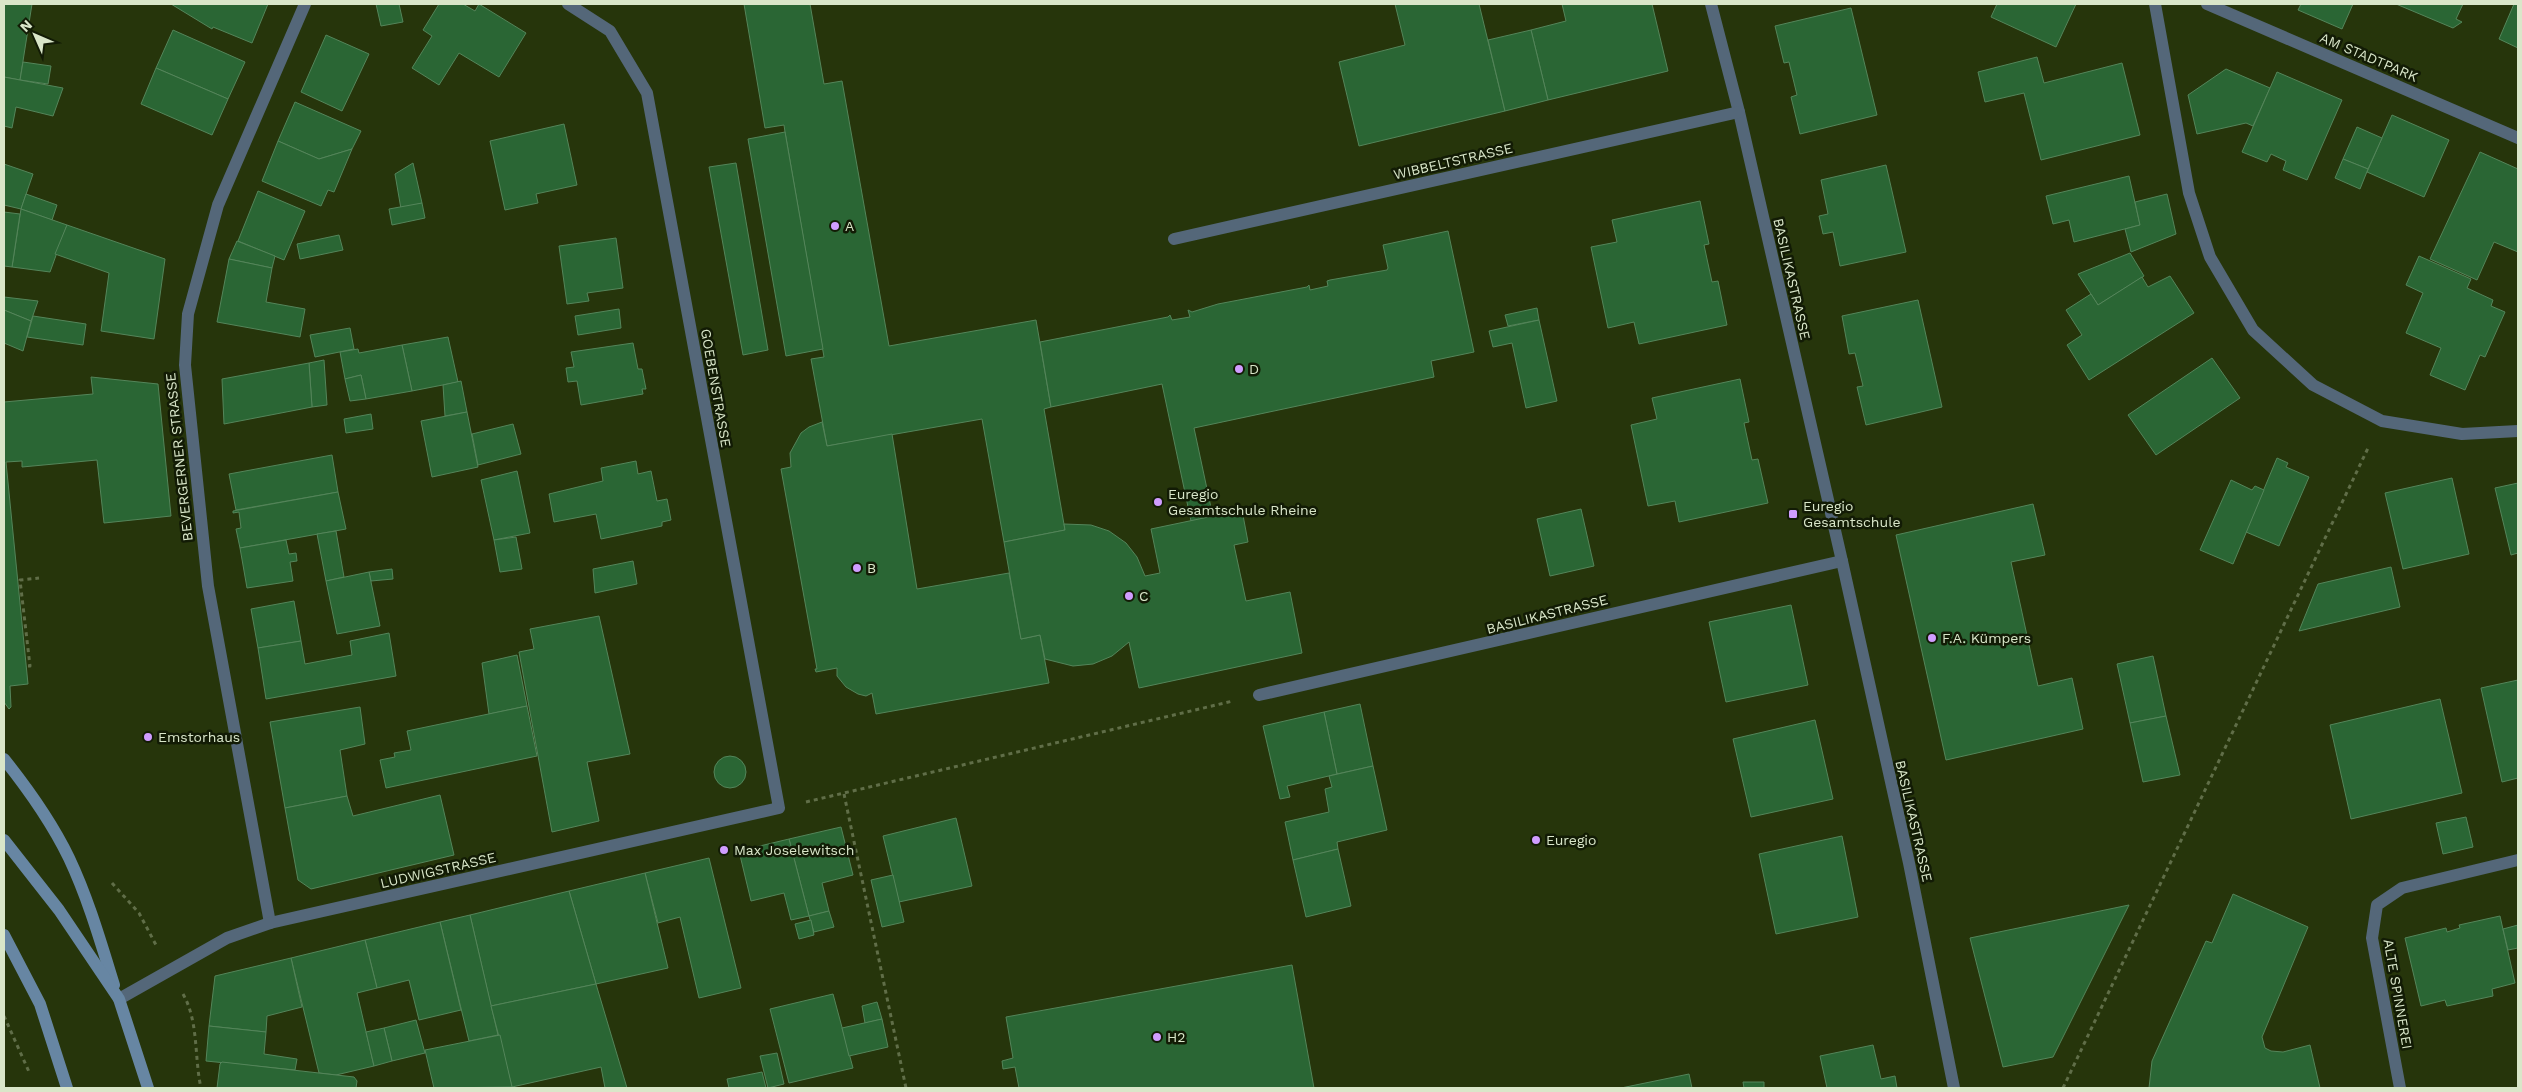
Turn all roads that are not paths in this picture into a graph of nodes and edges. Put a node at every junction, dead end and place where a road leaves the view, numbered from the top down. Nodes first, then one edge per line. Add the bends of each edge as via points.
1 (305, 4) edge
2 (568, 4) edge
3 (1711, 4) edge
4 (2155, 4) edge
5 (2207, 4) edge
6 (1739, 112) junction
7 (2518, 138) edge
8 (1174, 239) dead end
9 (2518, 431) edge
10 (1842, 561) junction
11 (1259, 695) road end
12 (4, 759) edge
13 (779, 808) joint
14 (4, 840) edge
15 (2518, 860) edge
16 (270, 924) junction
17 (4, 935) edge
18 (119, 999) junction
19 (67, 1088) edge
20 (148, 1088) edge
21 (1954, 1088) edge
22 (2400, 1088) edge

1 - 16 street, BEVERGERNER STRASSE via 218,205 188,314 185,364 208,586
2 - 13 street, GOEBENSTRASSE via 610,31 646,93
3 - 6 street, BASILIKASTRASSE
4 - 9 street via 2189,193 2210,257 2253,330 2313,384 2382,421 2462,434
5 - 7 street, AM STADTPARK
6 - 8 street, WIBBELTSTRASSE
6 - 10 street, BASILIKASTRASSE
10 - 11 street, BASILIKASTRASSE
10 - 21 street, BASILIKASTRASSE via 1909,863
12 - 18 main road via 32,797 69,858
13 - 16 street, LUDWIGSTRASSE
14 - 18 main road via 59,910
15 - 22 street, ALTE SPINNEREI via 2402,888 2376,906 2372,938
16 - 18 street, LUDWIGSTRASSE via 227,938
17 - 19 main road via 40,1004
18 - 20 main road

